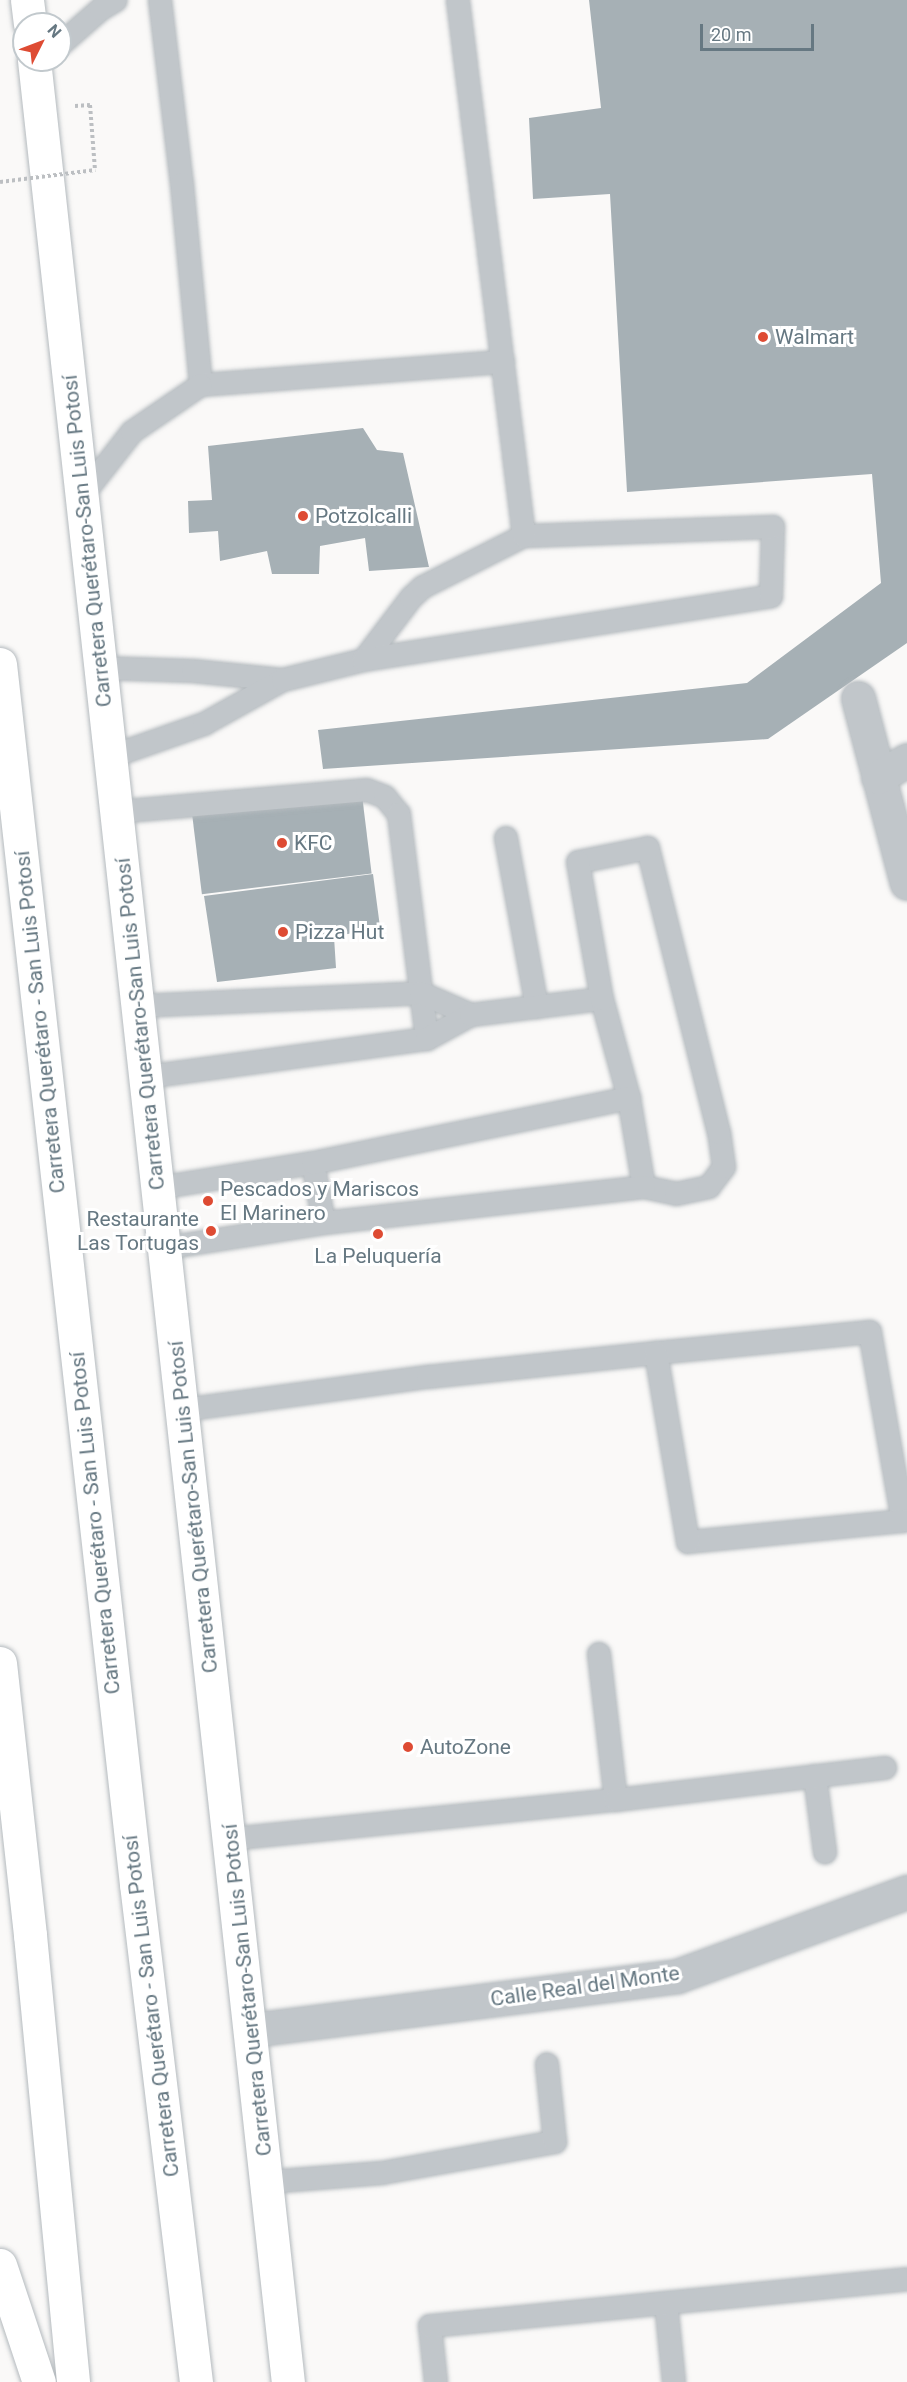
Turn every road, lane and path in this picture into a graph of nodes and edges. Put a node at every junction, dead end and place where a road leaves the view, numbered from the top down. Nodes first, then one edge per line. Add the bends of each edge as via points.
1 (116, 0) edge
2 (160, 0) edge
3 (458, 0) edge
4 (72, 34) edge
5 (38, 72) edge
6 (90, 105) dead end
7 (0, 182) edge
8 (503, 362) junction
9 (201, 385) junction
10 (82, 496) junction
11 (524, 536) junction
12 (363, 660) junction
13 (0, 664) edge
14 (101, 668) junction
15 (283, 680) junction
16 (858, 698) dead end
17 (110, 757) junction
18 (907, 760) edge
19 (878, 777) junction
20 (116, 812) junction
21 (506, 838) dead end
22 (907, 883) edge
23 (422, 993) junction
24 (602, 999) junction
25 (138, 1005) junction
26 (537, 1007) junction
27 (471, 1015) junction
28 (428, 1039) junction
29 (146, 1077) junction
30 (629, 1098) junction
31 (313, 1163) junction
32 (644, 1187) junction
33 (158, 1188) junction
34 (324, 1223) junction
35 (165, 1248) junction
36 (656, 1353) junction
37 (183, 1410) junction
38 (599, 1654) dead end
39 (0, 1663) edge
40 (885, 1768) dead end
41 (815, 1776) junction
42 (616, 1800) junction
43 (230, 1839) junction
44 (825, 1852) dead end
45 (907, 1892) edge
46 (251, 2030) junction
47 (547, 2064) dead end
48 (268, 2182) junction
49 (0, 2265) edge
50 (907, 2279) edge
51 (666, 2303) junction
52 (39, 2382) edge
53 (74, 2382) edge
54 (196, 2382) edge
55 (288, 2382) edge
56 (436, 2382) edge
57 (674, 2382) edge

1 - 4 lane
2 - 9 lane
3 - 8 lane
5 - 10 main road, Carretera Querétaro-San Luis Potosí
6 - 7 path, bridge via 95,170
8 - 9 lane
8 - 11 lane
9 - 10 lane via 132,432
10 - 14 main road, Carretera Querétaro-San Luis Potosí
11 - 12 lane via 423,588
11 - 12 lane via 773,527 771,596
12 - 15 lane
13 - 54 main road, Carretera Querétaro - San Luis Potosí via 135,1884
14 - 15 lane via 193,671
14 - 17 main road, Carretera Querétaro-San Luis Potosí
15 - 17 lane via 204,724
16 - 19 street
17 - 20 main road, Carretera Querétaro-San Luis Potosí
18 - 19 street
19 - 22 street
20 - 23 lane via 367,790 385,797 399,814
20 - 25 main road, Carretera Querétaro-San Luis Potosí
21 - 26 lane
23 - 25 lane
23 - 27 lane
23 - 28 lane
24 - 26 lane
24 - 30 lane
24 - 32 lane via 578,862 648,848 719,1133 724,1167 709,1187 676,1194
25 - 29 main road, Carretera Querétaro-San Luis Potosí
26 - 27 lane
27 - 28 lane
28 - 29 lane
29 - 33 main road, Carretera Querétaro-San Luis Potosí
30 - 31 lane
30 - 32 lane
31 - 33 lane
31 - 34 lane
32 - 34 lane
33 - 35 main road, Carretera Querétaro-San Luis Potosí
34 - 35 lane
35 - 37 main road, Carretera Querétaro-San Luis Potosí
36 - 36 lane via 870,1332 903,1521 688,1542
36 - 37 lane via 428,1377
37 - 43 main road, Carretera Querétaro-San Luis Potosí
38 - 42 lane
39 - 53 main road
40 - 41 lane
41 - 42 lane
41 - 44 lane
42 - 43 lane
43 - 46 main road, Carretera Querétaro-San Luis Potosí
45 - 46 street, Calle Real del Monte via 677,1976
46 - 48 main road, Carretera Querétaro-San Luis Potosí
47 - 48 lane via 555,2142 382,2173
48 - 55 main road, Carretera Querétaro-San Luis Potosí
49 - 52 main road
50 - 51 lane
51 - 56 lane via 430,2326
51 - 57 lane

